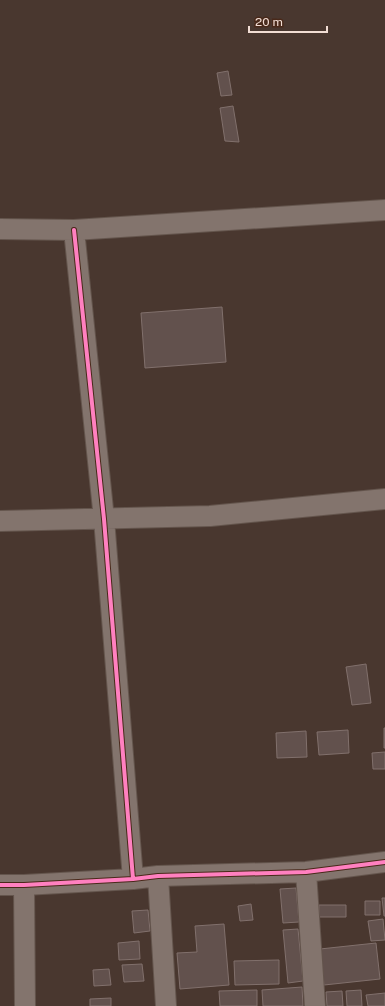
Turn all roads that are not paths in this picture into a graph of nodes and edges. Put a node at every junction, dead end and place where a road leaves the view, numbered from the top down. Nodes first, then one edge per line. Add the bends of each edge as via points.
1 (385, 210) edge
2 (0, 229) edge
3 (74, 230) junction
4 (385, 499) edge
5 (104, 519) junction
6 (0, 521) edge
7 (385, 862) edge
8 (306, 872) junction
9 (158, 876) junction
10 (133, 879) junction
11 (0, 885) edge
12 (24, 885) junction
13 (25, 1006) edge
14 (166, 1006) edge
15 (315, 1006) edge

1 - 3 street
2 - 3 street
3 - 5 street
4 - 5 street via 210,516
5 - 6 street
5 - 10 street
7 - 8 street
8 - 9 street
8 - 15 street
9 - 10 street
9 - 14 street
10 - 12 street
11 - 12 street
12 - 13 street

